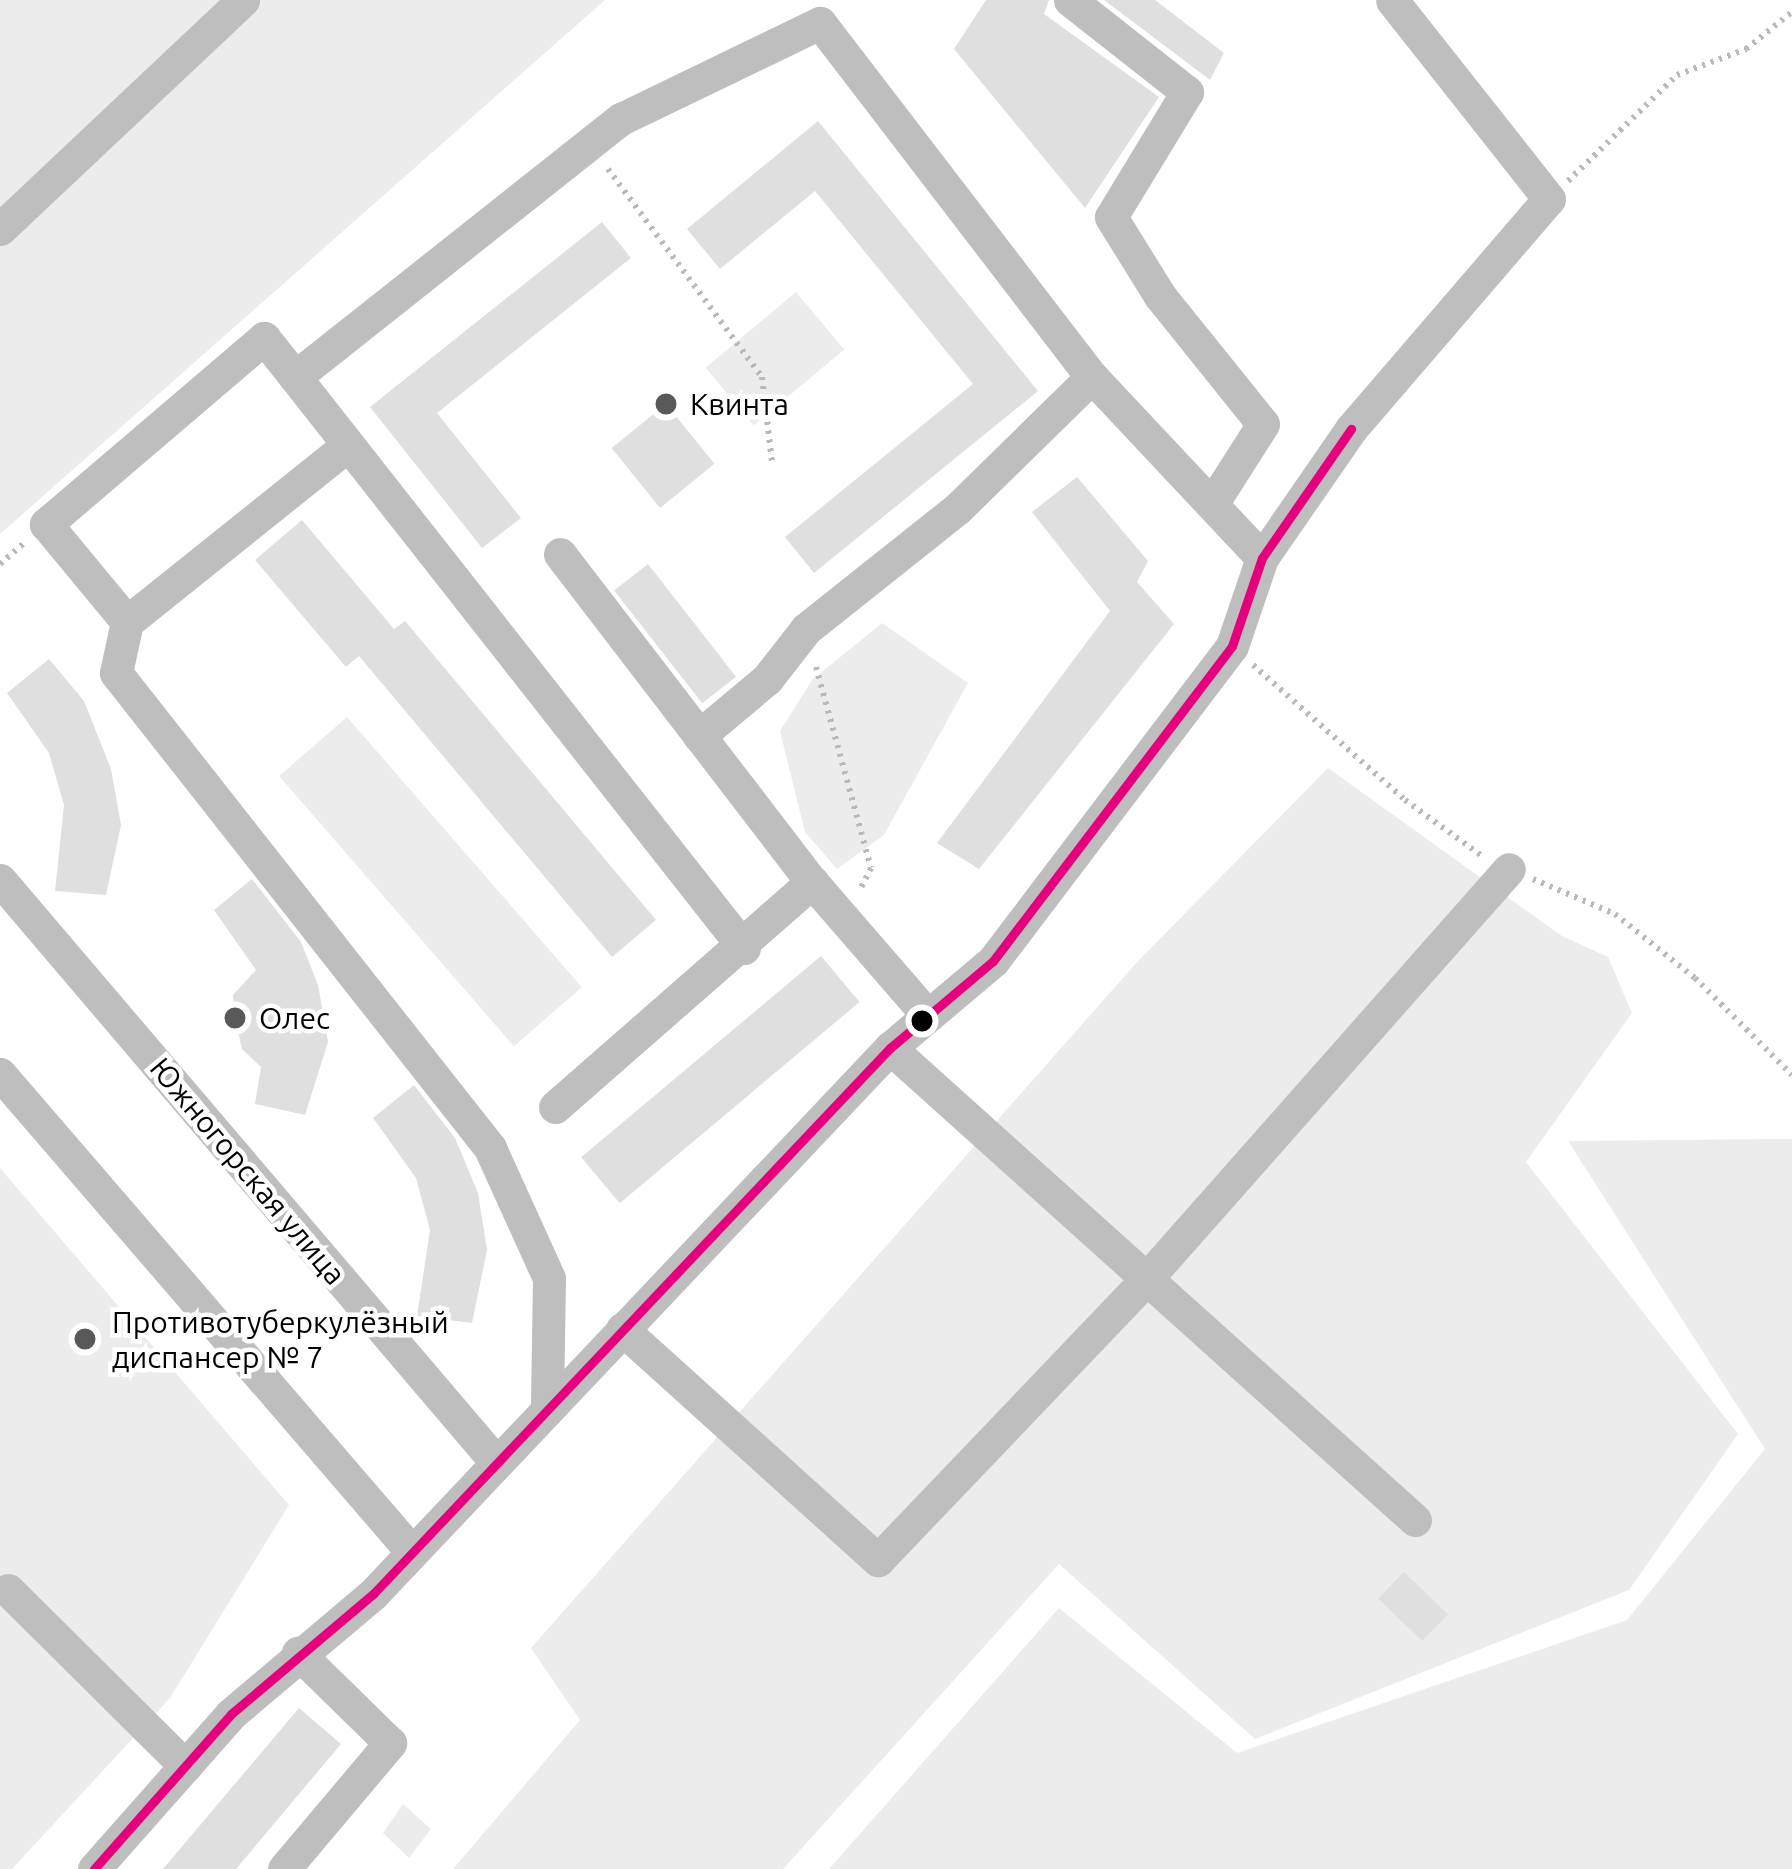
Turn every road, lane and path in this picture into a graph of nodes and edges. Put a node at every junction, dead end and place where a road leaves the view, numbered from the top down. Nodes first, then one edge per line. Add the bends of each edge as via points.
1 (243, 0) edge
2 (1070, 0) edge
3 (1392, 0) edge
4 (824, 12) edge
5 (1792, 12) edge
6 (590, 143) junction
7 (1549, 199) junction
8 (0, 229) edge
9 (296, 377) junction
10 (1092, 377) junction
11 (348, 445) junction
12 (772, 462) dead end
13 (1212, 504) junction
14 (560, 554) dead end
15 (1262, 558) junction
16 (127, 622) junction
17 (806, 629) junction
18 (699, 736) junction
19 (1509, 869) dead end
20 (0, 880) edge
21 (812, 882) junction
22 (844, 920) junction
23 (744, 948) junction
24 (928, 1016) junction
25 (890, 1048) junction
26 (0, 1074) edge
27 (555, 1107) dead end
28 (1149, 1276) junction
29 (622, 1329) junction
30 (547, 1407) junction
31 (496, 1462) junction
32 (1415, 1520) dead end
33 (412, 1552) junction
34 (8, 1590) dead end
35 (298, 1653) junction
36 (185, 1766) junction
37 (94, 1869) edge
38 (284, 1869) edge

1 - 8 street
2 - 13 street via 1187,92 1111,218 1160,296 1263,424
3 - 7 street
4 - 6 street via 620,119
4 - 10 street
5 - 7 path via 1746,49 1677,75
6 - 9 street
6 - 12 path via 762,377
7 - 15 street via 1352,429
9 - 11 street
9 - 16 street via 264,338 46,524
10 - 13 street
10 - 17 street via 957,509
11 - 16 street
11 - 23 street
13 - 15 street
14 - 18 street
15 - 24 street via 1232,646 993,961
16 - 30 street via 116,673 490,1148 549,1278
17 - 18 street via 767,679
17 - 22 path via 871,868
18 - 21 street
19 - 28 street
20 - 31 street, Южногорская улица
21 - 22 street
21 - 23 street
22 - 24 street
23 - 27 street
24 - 25 street
25 - 28 street
25 - 29 street
26 - 33 street
28 - 29 street via 878,1560
28 - 32 street
29 - 30 street
30 - 31 street
31 - 33 street
33 - 35 street
34 - 36 street
35 - 36 street
35 - 38 street via 390,1743
36 - 37 street

